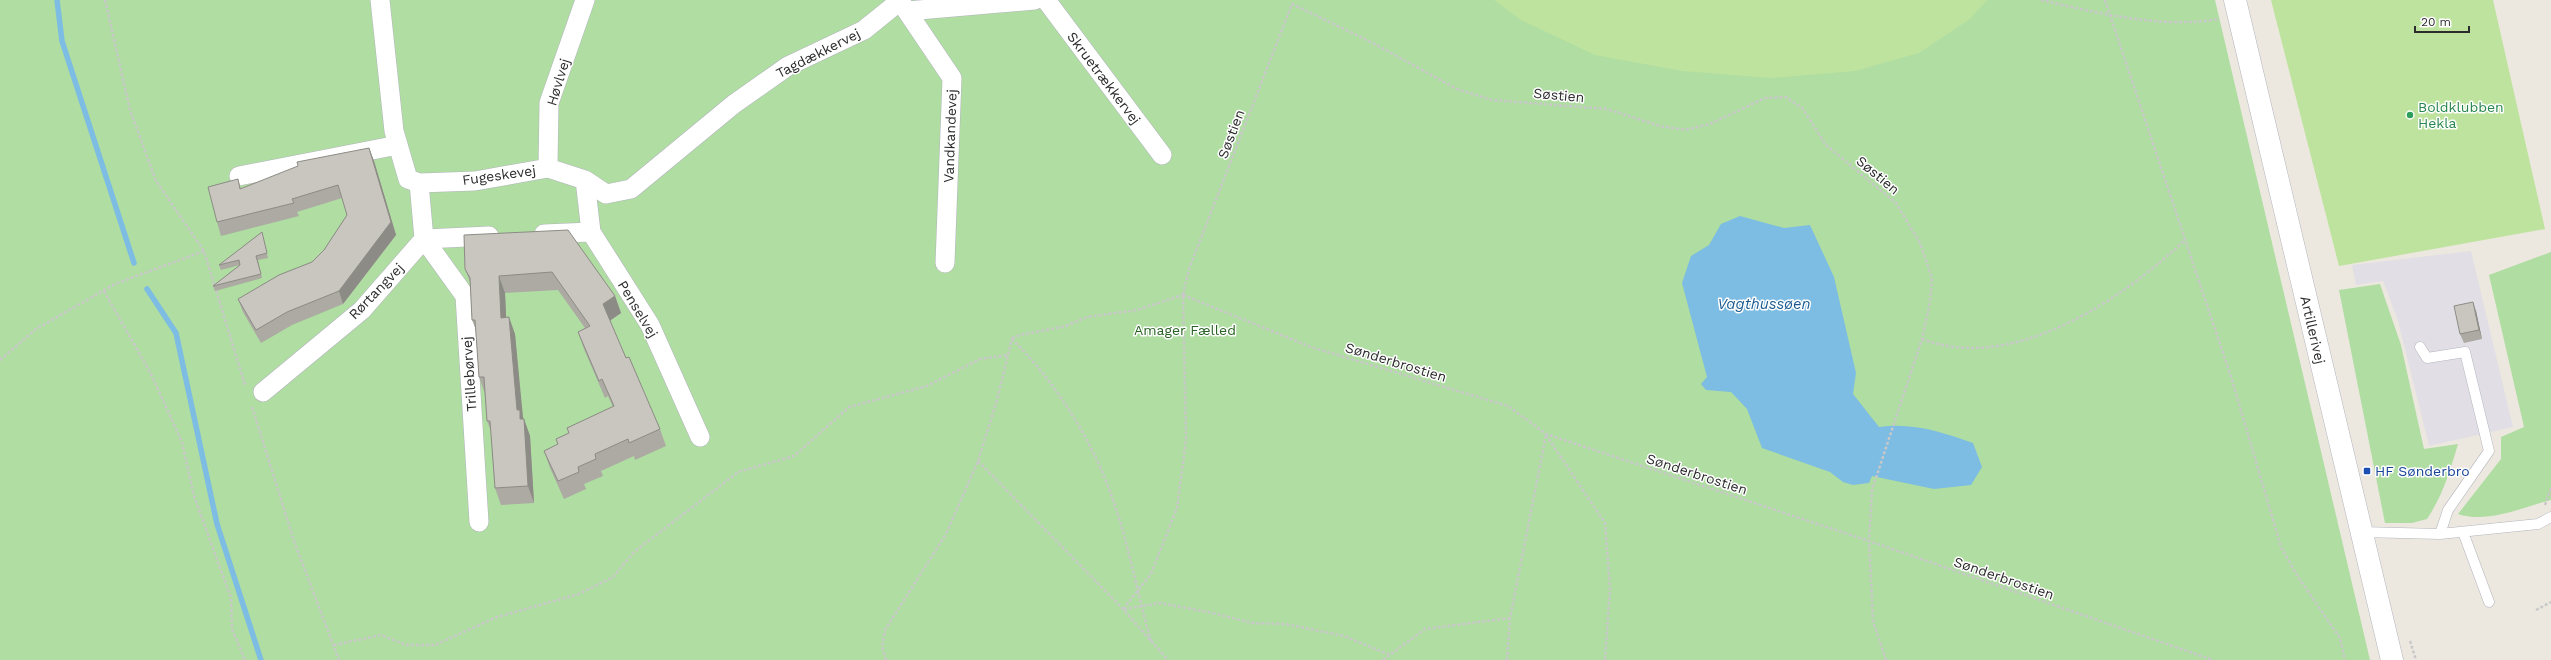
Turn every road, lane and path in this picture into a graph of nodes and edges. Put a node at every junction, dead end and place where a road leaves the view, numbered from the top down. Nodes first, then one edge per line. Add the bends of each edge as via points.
1 (105, 0) edge
2 (380, 0) edge
3 (585, 0) edge
4 (1035, 0) edge
5 (1046, 0) edge
6 (1293, 0) edge
7 (2041, 0) edge
8 (2105, 0) edge
9 (903, 4) edge
10 (1292, 4) junction
11 (2237, 8) edge
12 (2112, 16) junction
13 (734, 104) joint
14 (398, 145) junction
15 (1162, 155) dead end
16 (548, 168) junction
17 (239, 176) dead end
18 (585, 180) junction
19 (419, 183) junction
20 (591, 232) junction
21 (527, 235) edge
22 (504, 236) edge
23 (424, 239) junction
24 (2186, 239) junction
25 (204, 251) junction
26 (945, 263) dead end
27 (104, 291) junction
28 (1182, 294) junction
29 (1012, 338) junction
30 (1922, 339) junction
31 (2420, 347) dead end
32 (1008, 355) junction
33 (0, 360) edge
34 (253, 393) junction
35 (1546, 434) junction
36 (700, 437) dead end
37 (978, 461) junction
38 (2551, 517) edge
39 (479, 522) dead end
40 (2361, 532) junction
41 (2463, 532) junction
42 (2440, 534) junction
43 (1870, 541) junction
44 (1138, 590) junction
45 (2489, 602) dead end
46 (2551, 602) edge
47 (1141, 608) junction
48 (1123, 609) junction
49 (2536, 610) dead end
50 (1510, 618) junction
51 (1151, 641) junction
52 (334, 645) junction
53 (1390, 655) junction
54 (245, 660) edge
55 (338, 660) edge
56 (886, 660) edge
57 (1168, 660) edge
58 (1383, 660) edge
59 (1507, 660) edge
60 (1605, 660) edge
61 (1886, 660) edge
62 (2213, 660) edge
63 (2345, 660) edge
64 (2392, 660) edge

1 - 25 path via 130,110 156,181
2 - 14 street via 394,131
3 - 16 street, Høvlvej via 549,103
4 - 9 street
5 - 15 street, Skruetrækkervej
6 - 10 path
7 - 12 path
8 - 12 path
9 - 13 street, Tagdækkervej via 864,30 788,66
9 - 26 street, Vandkandevej via 952,78
10 - 28 path, Søstien via 1189,269
10 - 30 path, Søstien via 1457,89 1492,100 1608,109 1660,126 1685,130 1710,124 1765,98 1786,97 1802,110 1826,144 1896,203 1920,243 1932,278
11 - 12 path via 2192,24
11 - 40 street, Artillerivej
12 - 24 path
13 - 18 street, Fugeskevej via 631,189 606,194
14 - 17 street
14 - 19 street via 408,179
16 - 18 street, Fugeskevej
16 - 19 street, Fugeskevej via 475,181
18 - 20 street, Penselvej
19 - 23 street
20 - 21 street
20 - 36 street, Penselvej via 650,325
22 - 23 street
23 - 34 street, Rørtangvej via 362,310
23 - 39 street, Trillebørvej via 465,296
24 - 30 path via 2137,280 2082,317 2042,334 1975,348 1951,348
24 - 63 path via 2232,380 2281,547 2298,577 2340,638
25 - 27 path
25 - 34 path
27 - 33 path via 36,329
27 - 54 path via 151,374 182,442 194,496 231,598 232,629
28 - 29 path via 1136,310 1087,317 1066,326 1020,334
28 - 35 path, Sønderbrostien via 1311,347 1508,406
28 - 44 path, Søstien via 1186,440 1176,508 1151,574
29 - 32 path
29 - 44 path via 1029,356 1087,437 1115,505
30 - 43 path, Søstien via 1872,490
31 - 42 lane via 2427,358 2465,352 2489,451 2448,510
32 - 37 path via 998,400
32 - 52 path via 980,359 927,386 849,407 794,456 738,472 634,552 613,577 579,594 497,617 435,646 406,645 381,635
34 - 52 path via 294,544
35 - 43 path, Sønderbrostien
35 - 50 path
35 - 60 path via 1605,523 1610,588
37 - 48 path
37 - 56 path via 946,534 885,630 882,646
38 - 41 lane via 2538,524
40 - 42 lane
40 - 64 street, Artillerivej
41 - 42 lane
41 - 45 lane
43 - 61 path, Søstien via 1873,621
43 - 62 path, Sønderbrostien
44 - 47 path
44 - 48 path, Søstien
46 - 49 path
47 - 48 path
47 - 51 path
47 - 53 path via 1160,603 1252,623 1285,624 1344,636
48 - 51 path
50 - 53 path via 1425,629
50 - 59 path
51 - 57 path
52 - 55 path
53 - 58 path

